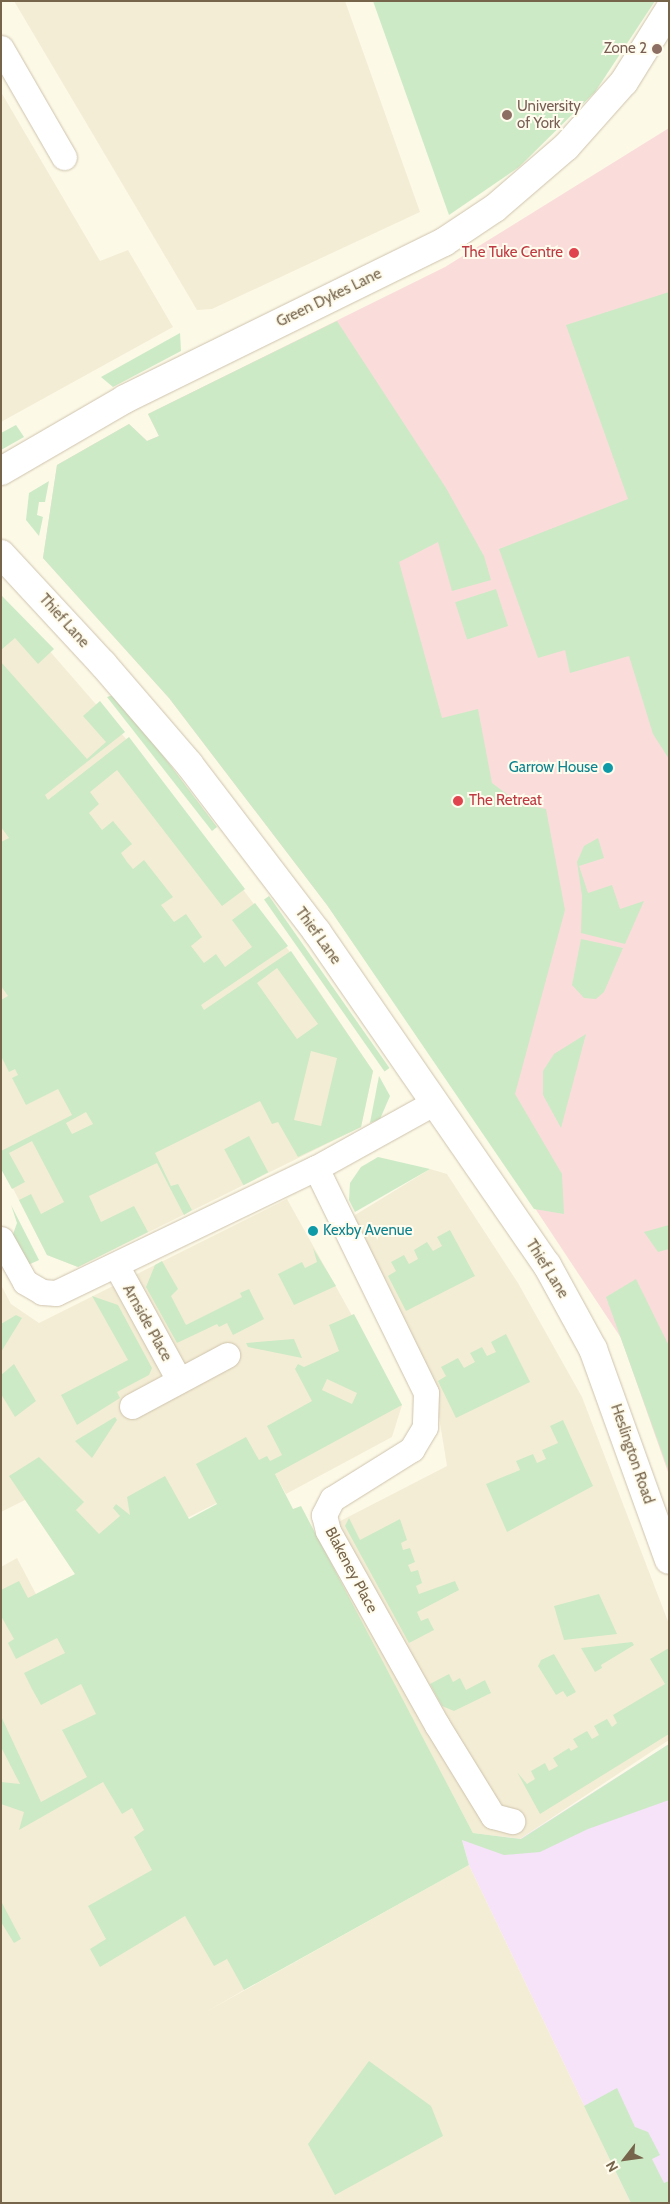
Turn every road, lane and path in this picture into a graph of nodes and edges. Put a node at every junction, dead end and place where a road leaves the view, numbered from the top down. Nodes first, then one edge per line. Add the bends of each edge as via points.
1 (669, 10) edge
2 (1, 48) edge
3 (64, 157) dead end
4 (1, 471) edge
5 (1, 554) edge
6 (435, 1102) junction
7 (316, 1168) junction
8 (1, 1239) edge
9 (116, 1265) junction
10 (593, 1349) joint
11 (227, 1355) dead end
12 (179, 1380) junction
13 (132, 1406) dead end
14 (669, 1560) edge
15 (512, 1821) dead end

1 - 4 street, Green Dykes Lane via 624,82 566,147 495,208 444,242 125,399
2 - 3 street
5 - 6 street, Thief Lane via 103,664 189,764 316,932
6 - 7 street
6 - 10 street, Thief Lane via 547,1265
7 - 9 street
7 - 15 street, Blakeney Place via 426,1393 425,1427 412,1449 332,1499 324,1515 328,1531 437,1725 493,1816
8 - 9 street via 25,1282 42,1292 56,1293
9 - 12 street, Arnside Place
10 - 14 street, Heslington Road
11 - 12 street
12 - 13 street

